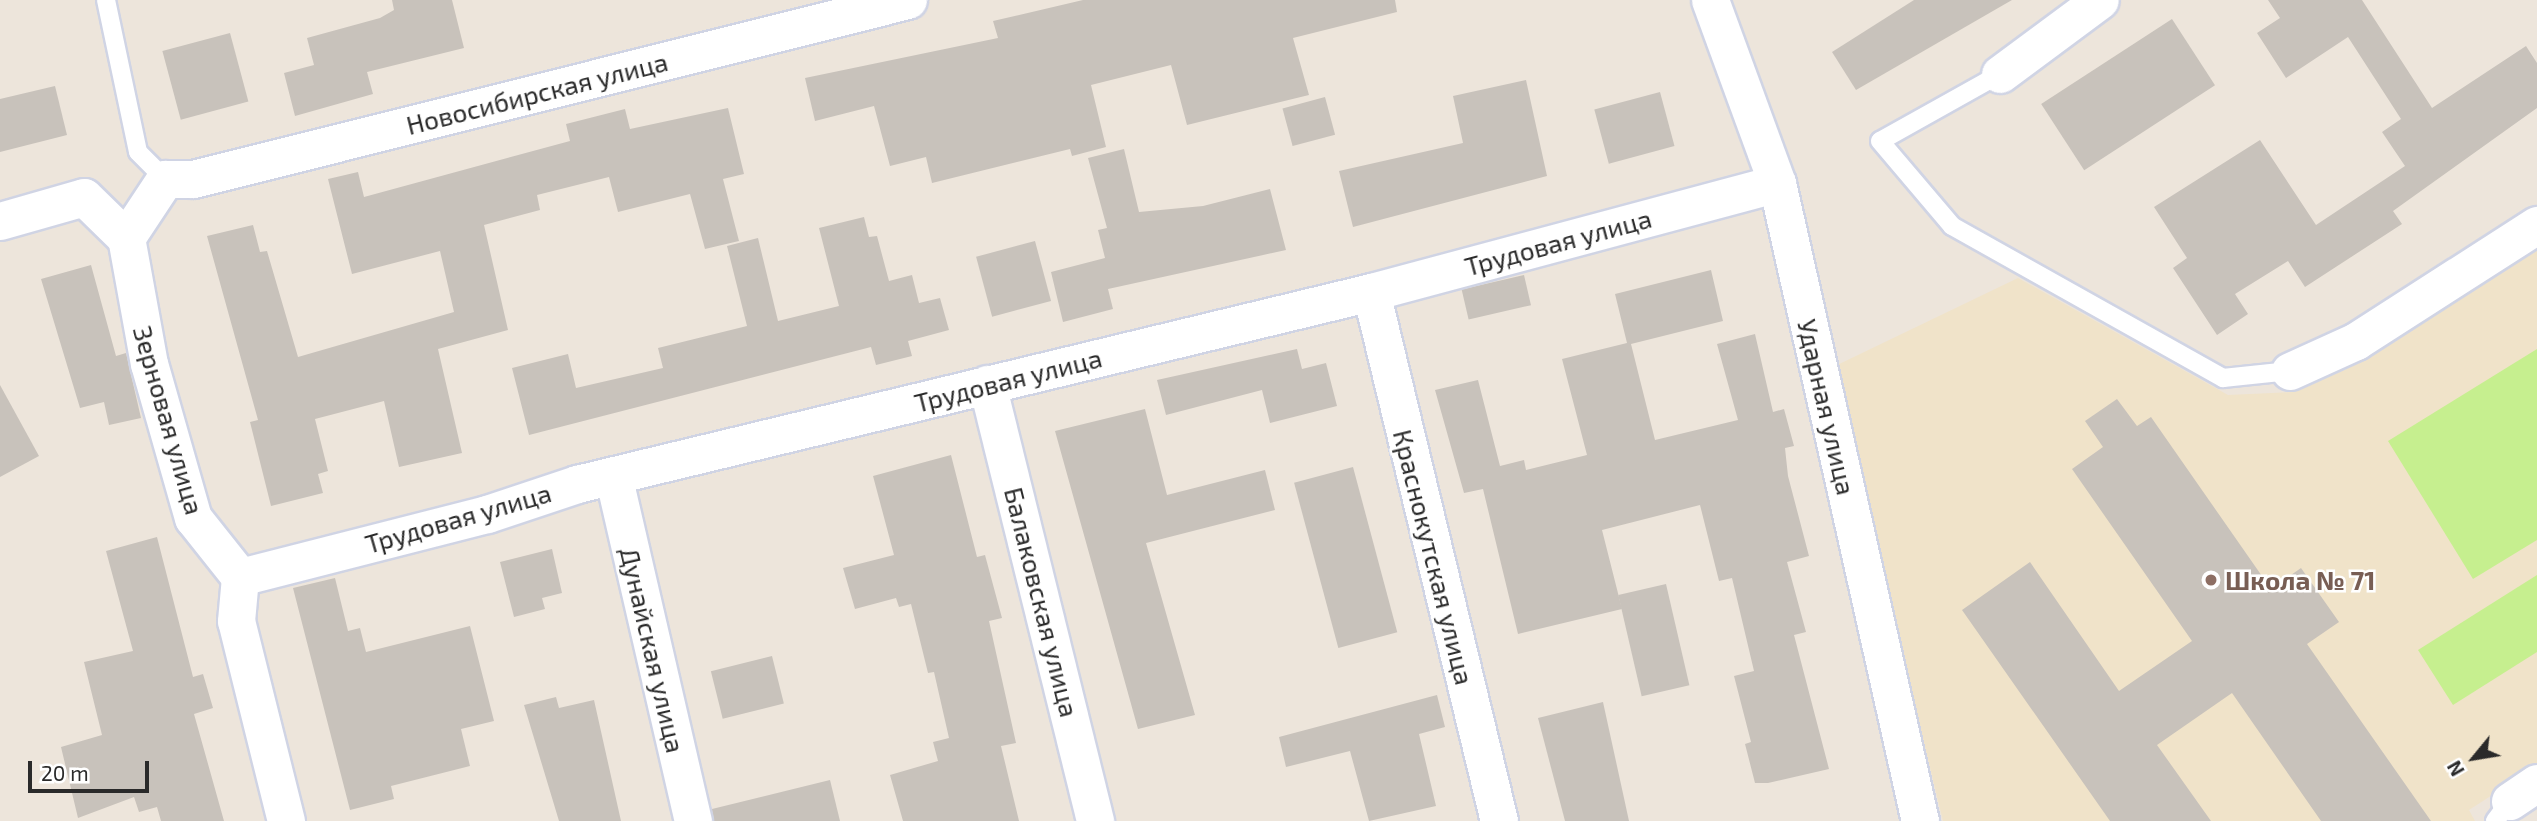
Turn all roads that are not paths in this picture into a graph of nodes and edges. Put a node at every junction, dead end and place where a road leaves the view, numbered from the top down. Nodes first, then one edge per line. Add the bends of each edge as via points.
1 (106, 0) edge
2 (908, 0) edge
3 (1710, 0) edge
4 (2100, 0) edge
5 (2000, 74) joint
6 (165, 179) junction
7 (1777, 183) junction
8 (0, 221) edge
9 (2537, 225) edge
10 (126, 238) junction
11 (1371, 292) junction
12 (2290, 370) joint
13 (987, 384) junction
14 (614, 479) junction
15 (240, 578) junction
16 (286, 821) edge
17 (693, 821) edge
18 (1095, 821) edge
19 (1499, 821) edge
20 (1920, 821) edge

1 - 6 lane via 138,152
2 - 6 street, Новосибирская улица via 193,179
3 - 7 street, Ударная улица
4 - 5 street
5 - 12 lane via 1880,142 1952,226 2223,378
6 - 10 street
7 - 11 street, Трудовая улица
7 - 20 street, Ударная улица
8 - 10 street via 84,197
9 - 12 street via 2356,341
10 - 15 street, Зерновая улица via 149,364 192,518
11 - 13 street, Трудовая улица
11 - 19 street, Краснокутская улица
13 - 14 street, Трудовая улица
13 - 18 street, Балаковская улица
14 - 15 street, Трудовая улица via 578,484 487,514
14 - 17 street, Дунайская улица
15 - 16 street via 236,621

